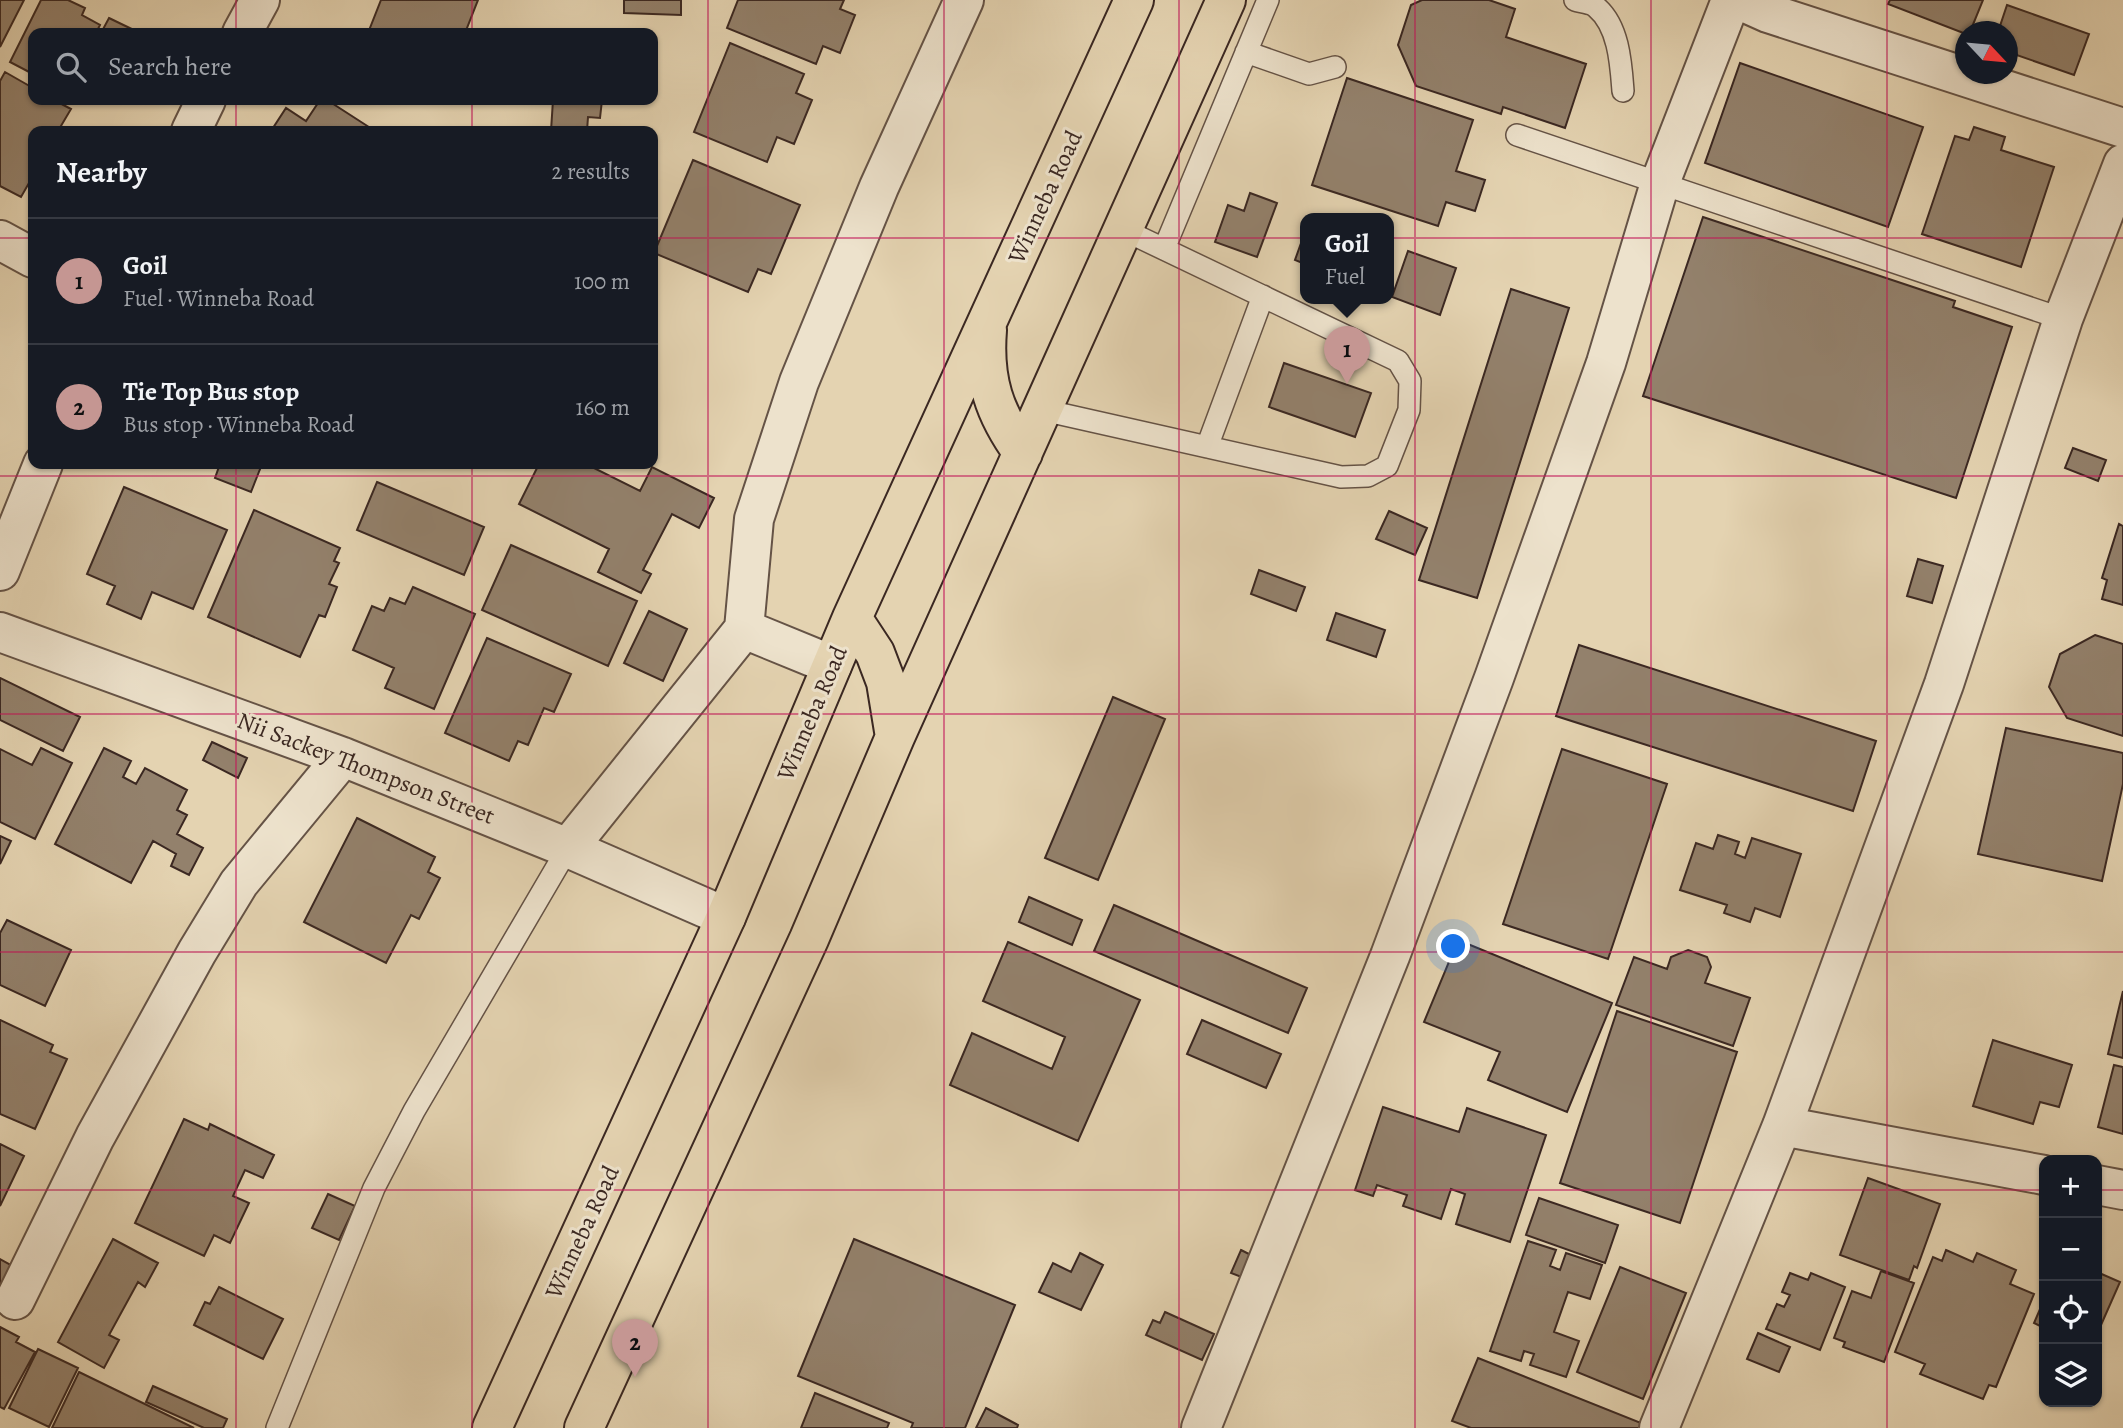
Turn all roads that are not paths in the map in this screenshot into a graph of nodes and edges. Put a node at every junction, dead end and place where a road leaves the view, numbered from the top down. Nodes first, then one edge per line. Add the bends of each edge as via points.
1 (260, 0) edge
2 (964, 0) edge
3 (1134, 0) edge
4 (1226, 0) edge
5 (1268, 0) edge
6 (1731, 0) edge
7 (1739, 0) edge
8 (1590, 2) edge
9 (245, 28) edge
10 (1246, 52) junction
11 (1335, 67) dead end
12 (1623, 91) dead end
13 (204, 105) edge
14 (193, 126) edge
15 (2123, 128) edge
16 (1517, 135) dead end
17 (2123, 164) edge
18 (1660, 183) junction
19 (1122, 229) junction
20 (0, 240) edge
21 (1164, 249) junction
22 (28, 255) edge
23 (1263, 296) junction
24 (2063, 319) junction
25 (987, 321) junction
26 (1043, 410) junction
27 (1207, 447) junction
28 (1023, 453) junction
29 (41, 469) edge
30 (0, 572) edge
31 (852, 618) junction
32 (744, 629) junction
33 (0, 632) edge
34 (832, 665) junction
35 (895, 737) junction
36 (343, 757) junction
37 (568, 848) junction
38 (726, 917) junction
39 (1782, 1126) junction
40 (2039, 1174) edge
41 (2102, 1186) edge
42 (2123, 1190) edge
43 (15, 1300) dead end
44 (277, 1428) edge
45 (492, 1428) edge
46 (584, 1428) edge
47 (1201, 1428) edge
48 (1659, 1428) edge

1 - 9 street
2 - 32 street via 879,187 799,382 754,519
3 - 25 highway, Winneba Road
4 - 19 highway
5 - 10 lane
6 - 18 street
7 - 15 street
8 - 12 lane via 1613,31
10 - 11 lane via 1309,74
10 - 21 lane
13 - 14 street
16 - 18 lane
17 - 24 street
18 - 24 lane
18 - 47 street via 1606,363 1494,678 1390,956
19 - 21 lane
19 - 26 highway
20 - 22 street
21 - 23 lane
23 - 27 lane
23 - 27 lane via 1398,361 1410,381 1409,410 1387,466 1368,476 1341,477
24 - 39 street via 1944,684
25 - 28 highway via 985,360 994,404
25 - 31 highway, Winneba Road
26 - 27 lane
26 - 28 highway
28 - 35 highway
29 - 30 street
31 - 34 highway, Winneba Road
31 - 35 highway via 875,653 886,682
32 - 34 street
32 - 37 street
33 - 36 street, Nii Sackey Thompson Street
34 - 38 highway, Winneba Road
35 - 46 highway via 809,939
36 - 37 street, Nii Sackey Thompson Street
36 - 43 street via 239,883 197,952 95,1137
37 - 38 street, Nii Sackey Thompson Street
37 - 44 lane via 374,1188
38 - 45 highway, Winneba Road
39 - 40 street
39 - 48 street
41 - 42 street

